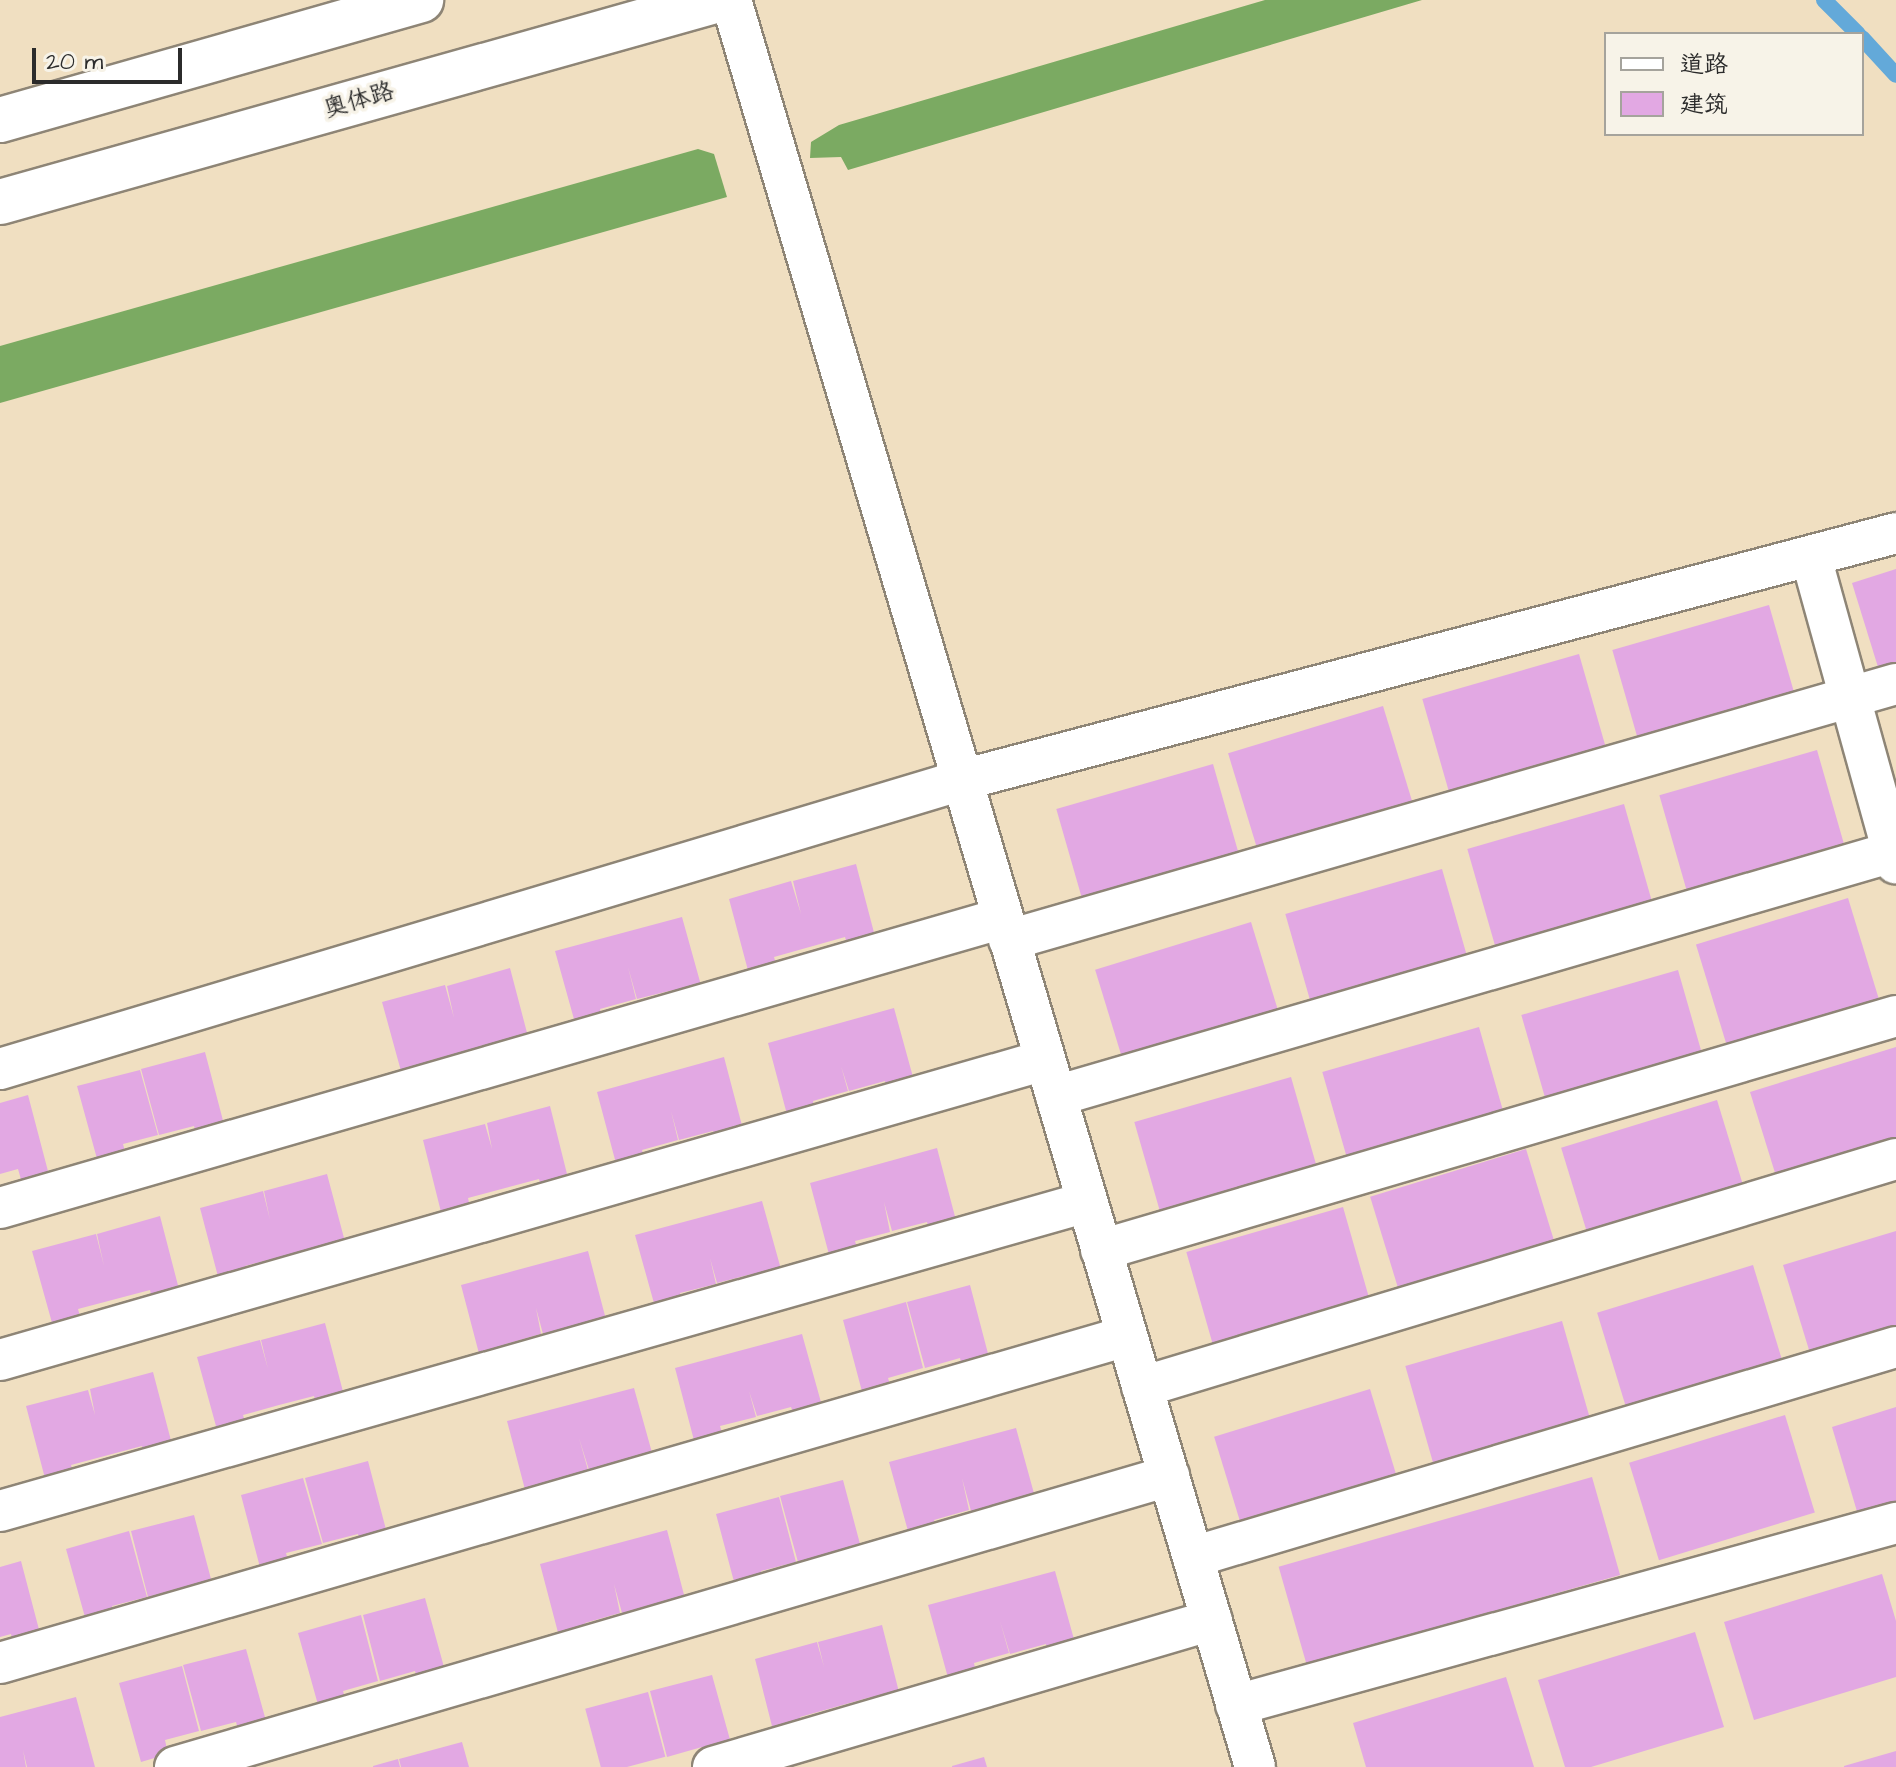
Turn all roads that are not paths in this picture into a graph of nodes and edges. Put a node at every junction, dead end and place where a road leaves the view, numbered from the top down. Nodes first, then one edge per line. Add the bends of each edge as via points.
1 (421, 0) edge
2 (718, 0) edge
3 (731, 0) edge
4 (0, 120) edge
5 (0, 202) edge
6 (1896, 533) edge
7 (1811, 557) junction
8 (1896, 684) edge
9 (1850, 697) junction
10 (962, 780) junction
11 (1895, 855) edge
12 (1006, 929) junction
13 (1896, 1016) edge
14 (0, 1069) edge
15 (1050, 1078) junction
16 (1896, 1159) edge
17 (1087, 1202) junction
18 (0, 1208) edge
19 (1101, 1250) junction
20 (1127, 1336) junction
21 (1896, 1347) edge
22 (0, 1360) edge
23 (1142, 1387) junction
24 (1169, 1476) junction
25 (0, 1511) edge
26 (1896, 1523) edge
27 (1193, 1557) junction
28 (1212, 1620) junction
29 (0, 1663) edge
30 (1236, 1705) junction
31 (175, 1767) edge
32 (713, 1767) edge
33 (1255, 1767) edge

1 - 4 main road
2 - 5 main road, 奥体路
3 - 10 street
6 - 7 street
7 - 9 street
7 - 10 street
8 - 9 street
9 - 11 street
9 - 12 street
10 - 12 street
10 - 14 street
11 - 15 street
12 - 15 street
12 - 18 street
13 - 19 street
15 - 17 street
15 - 22 street
16 - 23 street
17 - 19 street
17 - 25 street
19 - 20 street
20 - 23 street
20 - 29 street
21 - 27 street
23 - 24 street
24 - 27 street
24 - 31 street
26 - 30 street
27 - 28 street
28 - 30 street
28 - 32 street
30 - 33 street

